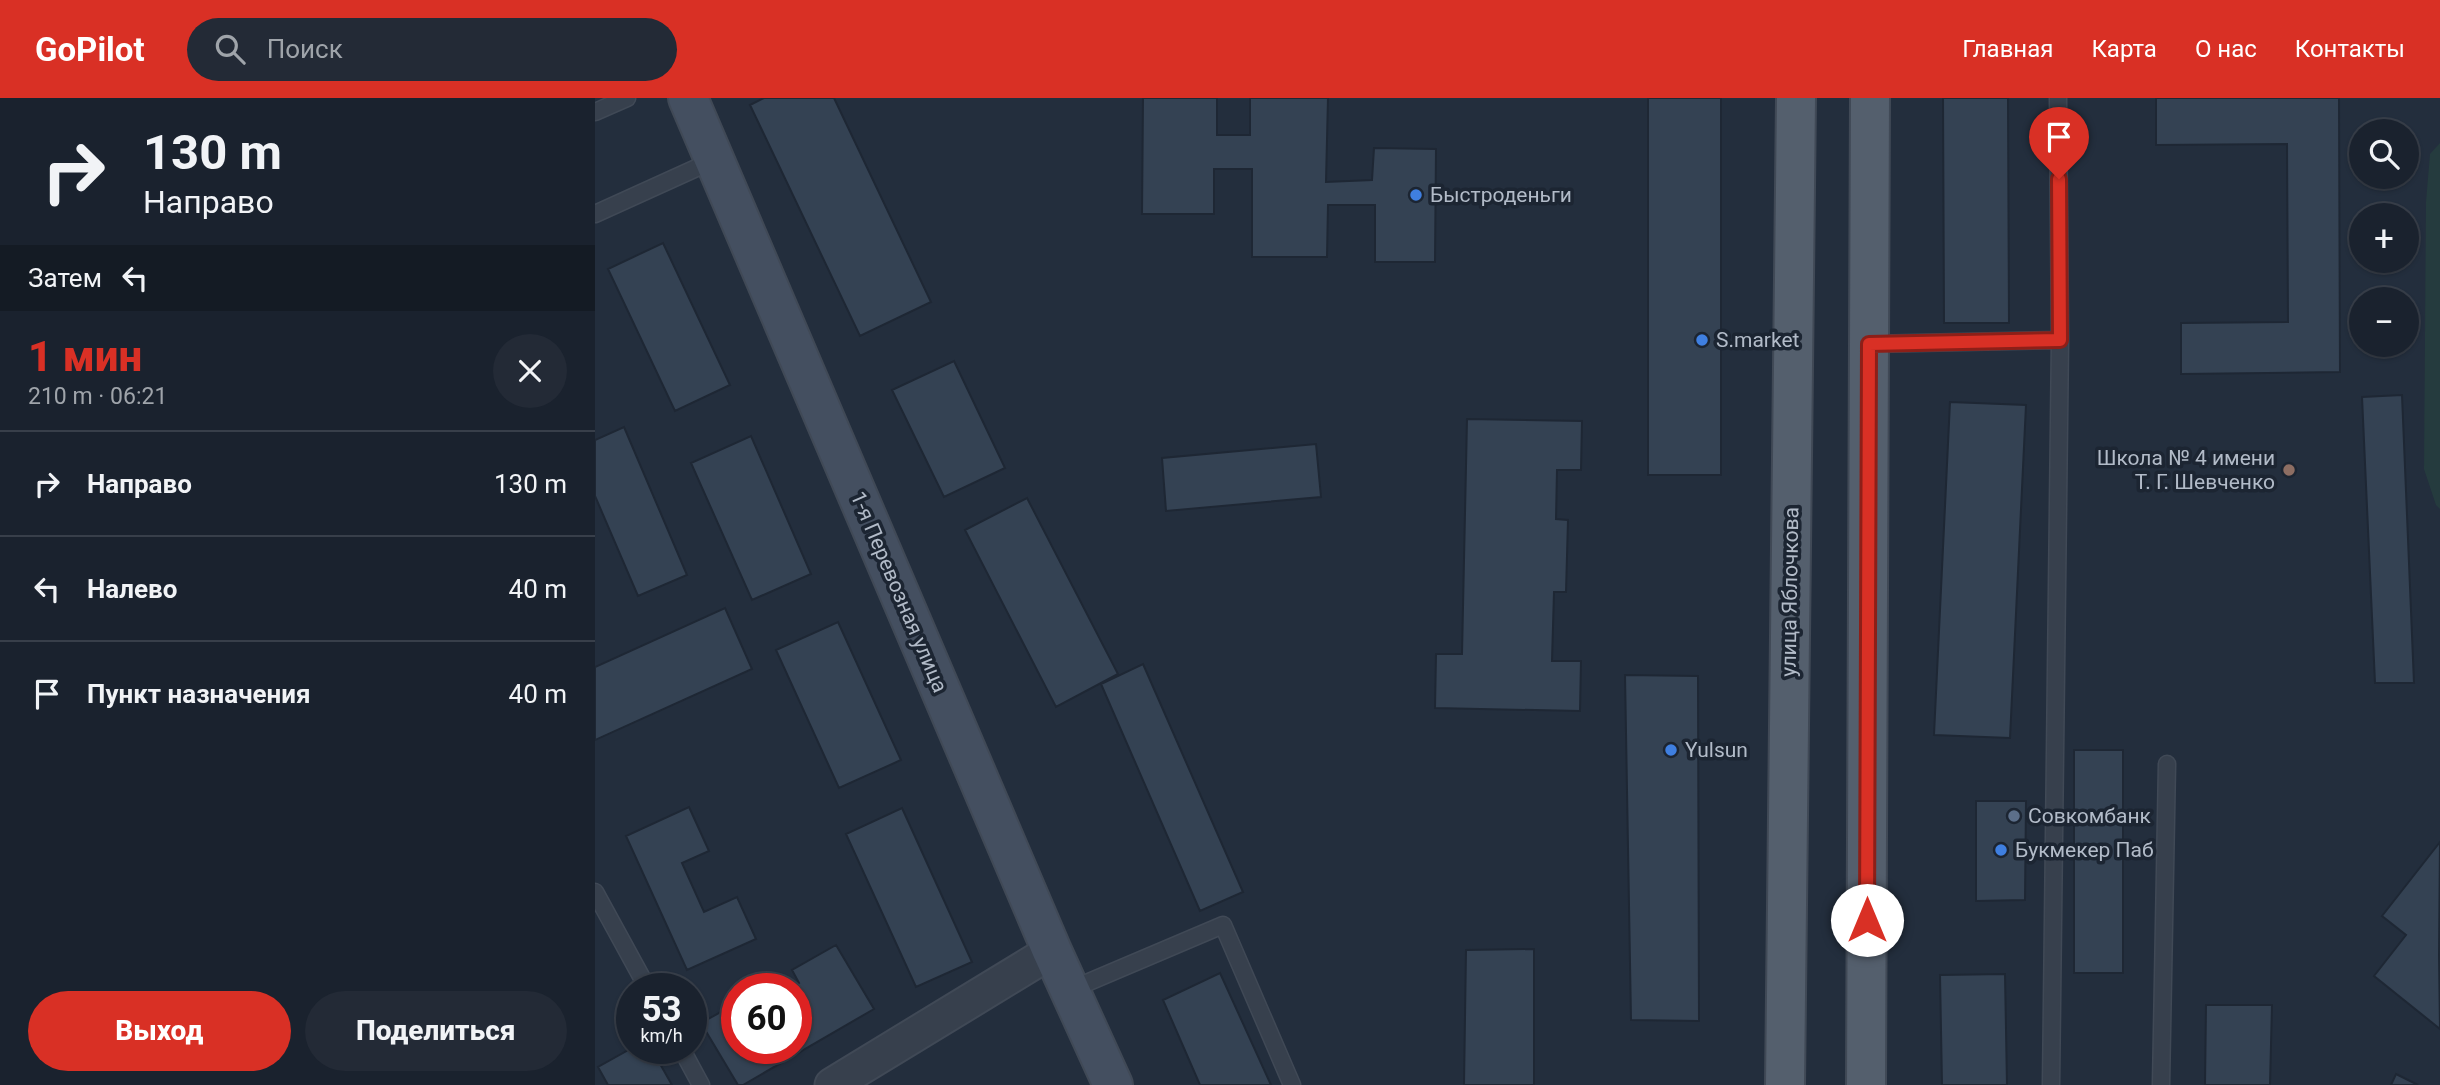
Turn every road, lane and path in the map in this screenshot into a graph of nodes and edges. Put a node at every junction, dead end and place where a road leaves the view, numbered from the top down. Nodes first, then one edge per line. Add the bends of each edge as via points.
1 (628, 98) edge
2 (688, 98) edge
3 (1796, 98) edge
4 (1870, 98) edge
5 (2058, 98) edge
6 (595, 113) edge
7 (714, 160) junction
8 (595, 215) edge
9 (2060, 340) junction
10 (1869, 344) junction
11 (2167, 764) dead end
12 (595, 892) edge
13 (1052, 951) junction
14 (639, 973) edge
15 (1070, 990) junction
16 (690, 1064) edge
17 (701, 1085) edge
18 (832, 1085) edge
19 (1113, 1085) edge
20 (1291, 1085) edge
21 (1784, 1085) edge
22 (1866, 1085) edge
23 (2051, 1085) edge
24 (2161, 1085) edge

1 - 6 lane
2 - 7 main road, 1-я Перевозная улица
3 - 21 main road, улица Яблочкова
4 - 10 main road
5 - 9 lane
7 - 8 lane
7 - 13 main road, 1-я Перевозная улица
9 - 10 lane
9 - 23 lane
10 - 22 main road
11 - 24 lane
12 - 14 lane
13 - 15 main road, 1-я Перевозная улица
13 - 18 street
15 - 19 main road, 1-я Перевозная улица
15 - 20 lane via 1223,925
16 - 17 lane

